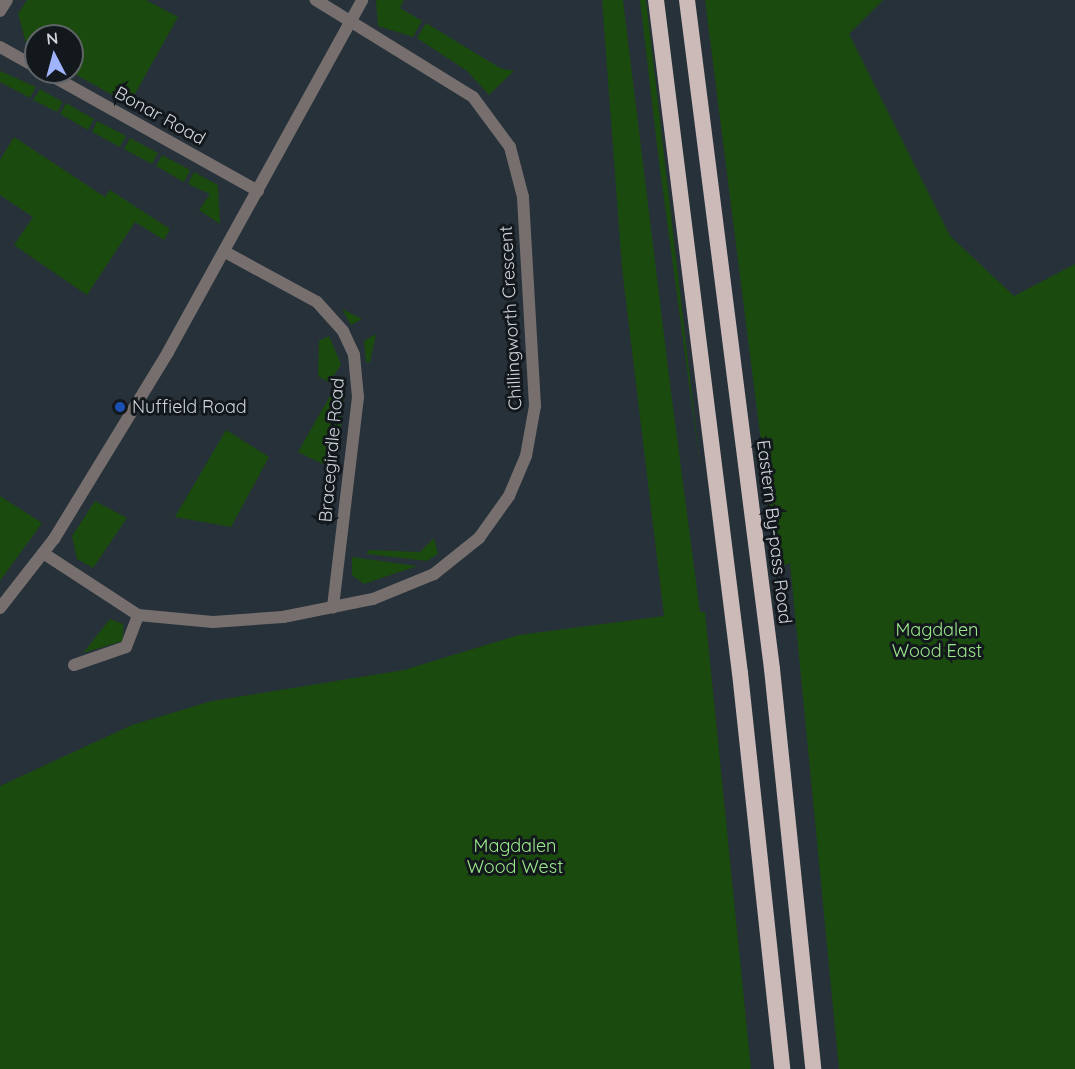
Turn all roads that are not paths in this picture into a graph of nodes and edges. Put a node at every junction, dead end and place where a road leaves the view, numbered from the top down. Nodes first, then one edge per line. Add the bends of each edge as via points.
1 (7, 0) edge
2 (316, 0) edge
3 (362, 0) edge
4 (656, 0) edge
5 (687, 0) edge
6 (0, 11) edge
7 (351, 21) junction
8 (0, 47) edge
9 (24, 60) edge
10 (66, 84) edge
11 (258, 191) junction
12 (226, 253) junction
13 (43, 553) junction
14 (0, 608) edge
15 (333, 608) junction
16 (138, 615) junction
17 (74, 665) dead end
18 (782, 1069) edge
19 (813, 1069) edge

1 - 6 street
2 - 7 street, Chillingworth Crescent
3 - 7 street
4 - 18 highway via 740,673
5 - 19 highway, Eastern By-pass Road via 772,669
7 - 11 street
7 - 15 street, Chillingworth Crescent via 473,97 510,147 523,197 534,406 518,477 479,538 417,582
8 - 9 street
10 - 11 street, Bonar Road
11 - 12 street
12 - 13 street
12 - 15 street, Bracegirdle Road via 317,302 343,331 354,355 358,397
13 - 14 street
13 - 16 street, Chillingworth Crescent
15 - 16 street, Chillingworth Crescent via 213,622
16 - 17 street via 126,646

